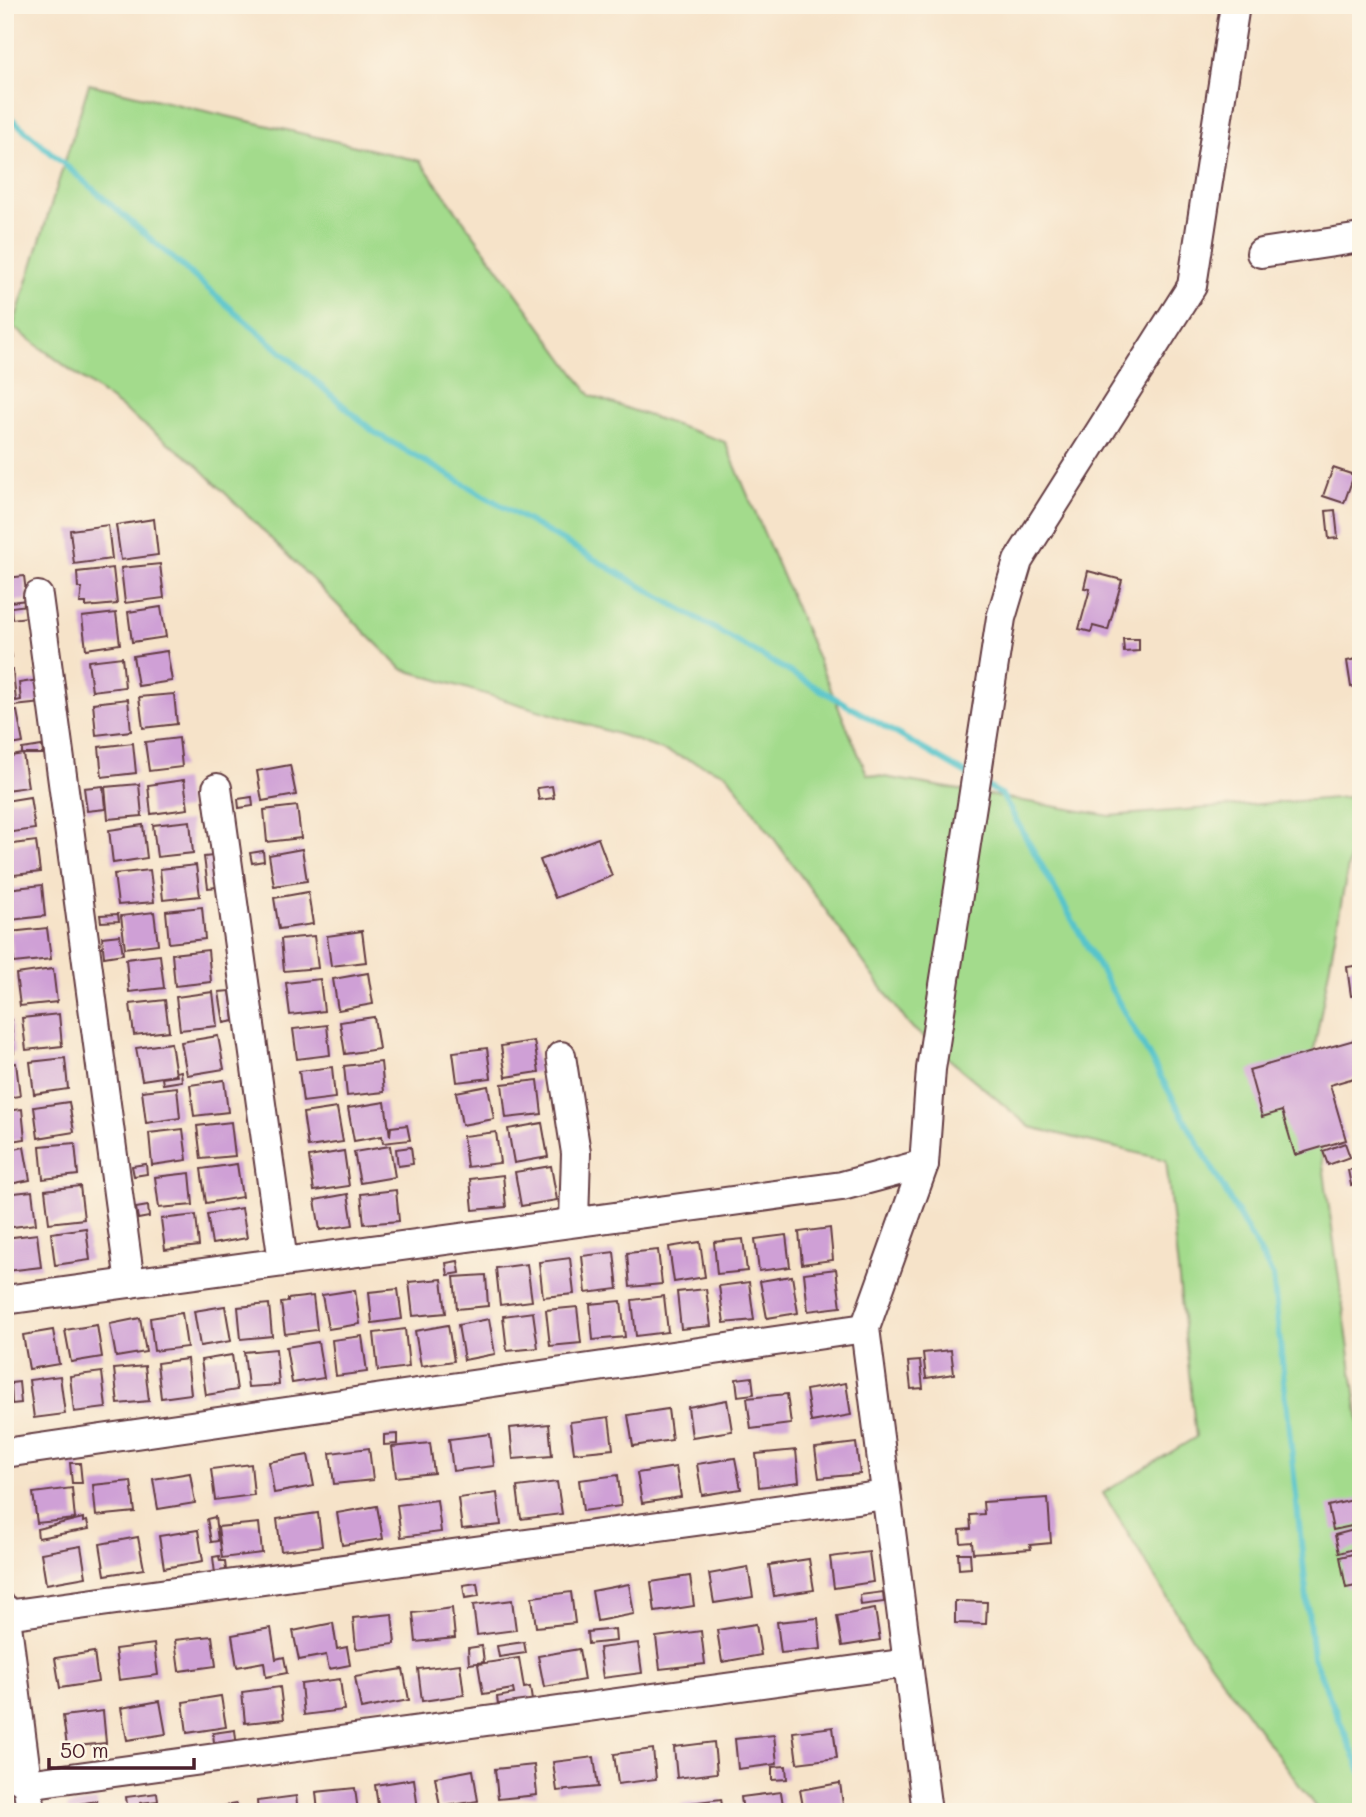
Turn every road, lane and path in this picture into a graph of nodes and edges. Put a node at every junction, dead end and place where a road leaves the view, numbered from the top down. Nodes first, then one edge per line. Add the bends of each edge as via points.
1 (1235, 5) edge
2 (1361, 238) edge
3 (1261, 253) dead end
4 (38, 596) dead end
5 (217, 788) dead end
6 (561, 1056) dead end
7 (924, 1164) junction
8 (574, 1222) junction
9 (284, 1262) junction
10 (130, 1283) junction
11 (5, 1300) edge
12 (865, 1328) junction
13 (5, 1453) edge
14 (886, 1495) junction
15 (5, 1609) edge
16 (6, 1615) edge
17 (908, 1663) junction
18 (16, 1777) edge
19 (31, 1812) edge
20 (927, 1812) edge

1 - 7 street via 1192,286 1018,561 1000,618 931,1069
2 - 3 street
4 - 10 street
5 - 9 street
6 - 8 street via 576,1153
7 - 8 street via 842,1186
7 - 12 street
8 - 9 street
9 - 10 street
10 - 11 street
12 - 13 street
12 - 14 street
14 - 16 street
14 - 17 street
15 - 16 street
16 - 18 street
17 - 18 street
17 - 20 street
18 - 19 street

